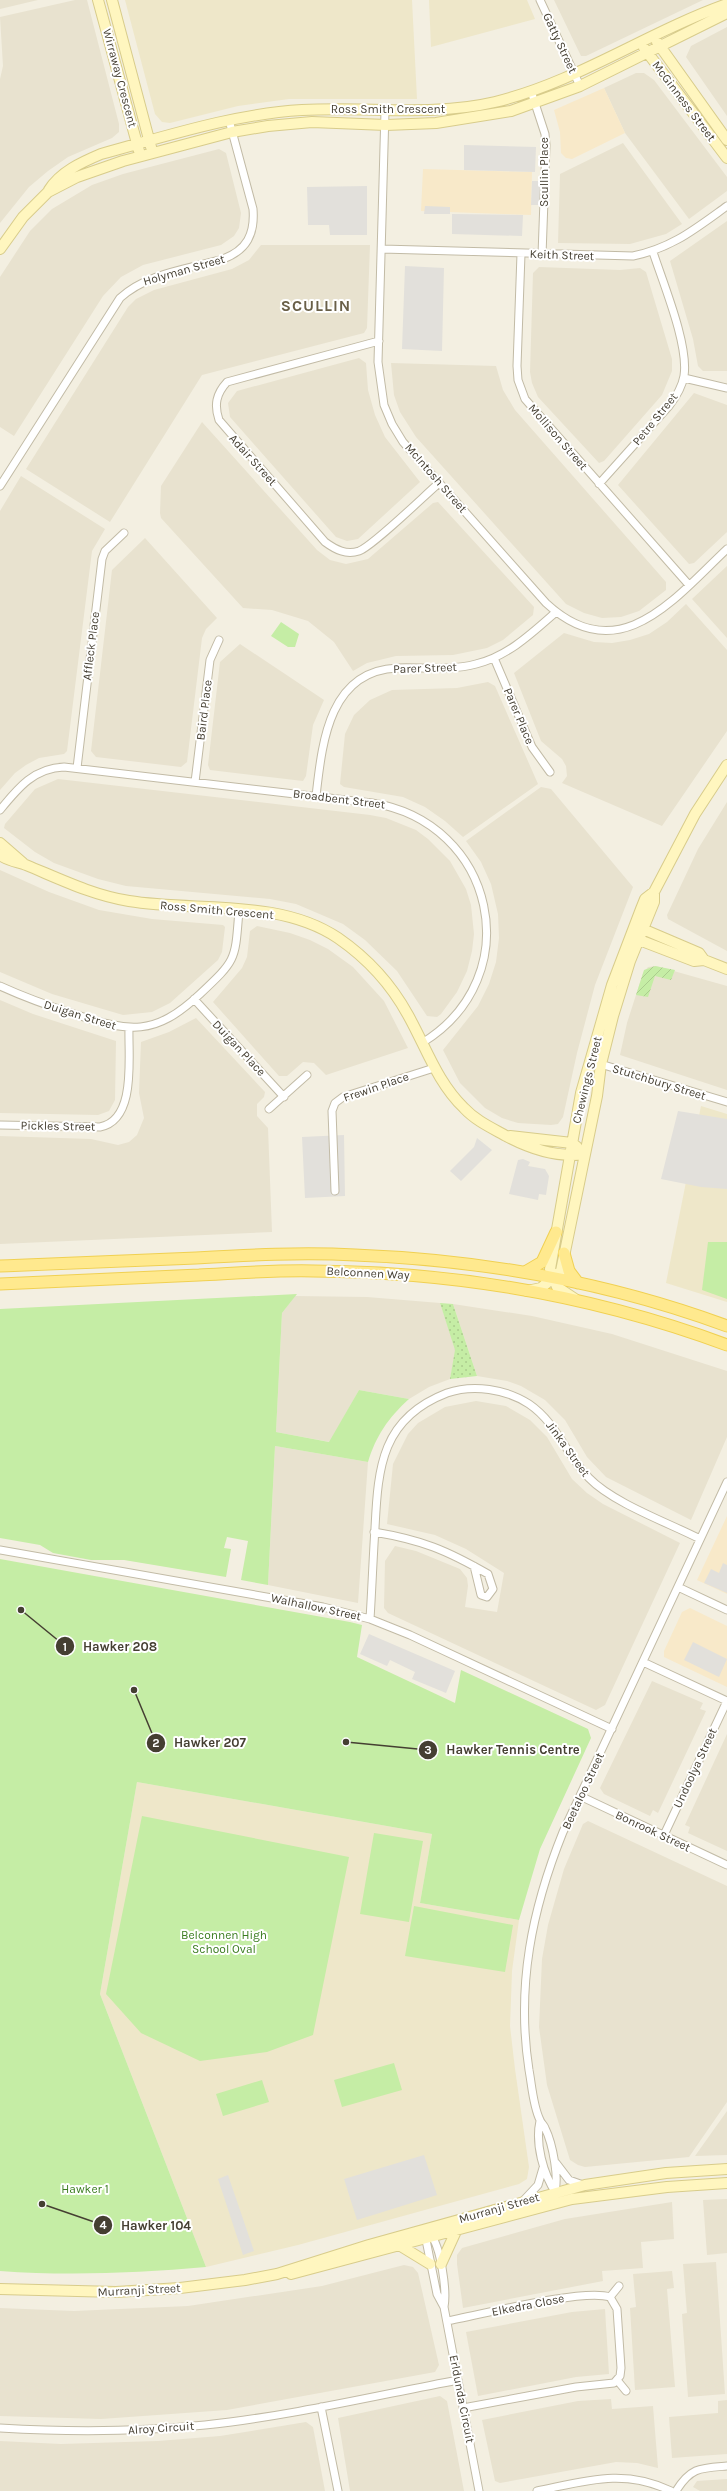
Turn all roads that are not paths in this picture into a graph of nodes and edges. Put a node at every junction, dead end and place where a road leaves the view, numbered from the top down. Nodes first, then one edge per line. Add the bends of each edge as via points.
1 (98, 0) edge
2 (112, 0) edge
3 (540, 0) edge
4 (727, 4) edge
5 (727, 13) edge
6 (654, 37) junction
7 (640, 43) junction
8 (660, 46) junction
9 (648, 53) junction
10 (127, 57) junction
11 (115, 61) junction
12 (574, 74) junction
13 (580, 86) junction
14 (531, 91) junction
15 (535, 103) junction
16 (386, 112) junction
17 (229, 120) junction
18 (386, 125) junction
19 (232, 132) junction
20 (727, 140) edge
21 (150, 141) junction
22 (137, 144) junction
23 (153, 153) junction
24 (141, 156) junction
25 (727, 158) edge
26 (48, 192) junction
27 (727, 206) edge
28 (0, 249) edge
29 (382, 249) junction
30 (653, 252) junction
31 (521, 254) junction
32 (542, 255) junction
33 (379, 341) junction
34 (684, 378) junction
35 (727, 388) edge
36 (440, 482) junction
37 (599, 484) junction
38 (0, 486) edge
39 (124, 533) dead end
40 (727, 549) edge
41 (689, 585) junction
42 (556, 612) junction
43 (219, 640) dead end
44 (494, 658) junction
45 (727, 766) edge
46 (77, 768) junction
47 (550, 772) dead end
48 (195, 782) junction
49 (316, 796) junction
50 (0, 810) edge
51 (0, 843) edge
52 (0, 855) edge
53 (25, 864) junction
54 (239, 910) junction
55 (639, 928) junction
56 (634, 938) junction
57 (704, 960) junction
58 (727, 969) edge
59 (0, 986) edge
60 (194, 999) junction
61 (129, 1028) junction
62 (422, 1043) junction
63 (596, 1062) junction
64 (434, 1068) junction
65 (307, 1075) dead end
66 (284, 1097) junction
67 (727, 1102) edge
68 (269, 1109) dead end
69 (0, 1125) edge
70 (506, 1136) junction
71 (572, 1143) junction
72 (585, 1154) junction
73 (570, 1156) junction
74 (335, 1191) dead end
75 (556, 1232) junction
76 (564, 1253) junction
77 (265, 1255) junction
78 (0, 1266) edge
79 (266, 1272) junction
80 (525, 1272) junction
81 (553, 1278) junction
82 (578, 1283) junction
83 (0, 1284) edge
84 (527, 1291) junction
85 (580, 1302) junction
86 (727, 1326) edge
87 (727, 1345) edge
88 (727, 1482) edge
89 (374, 1532) junction
90 (700, 1539) junction
91 (0, 1550) edge
92 (474, 1566) dead end
93 (678, 1587) junction
94 (727, 1610) edge
95 (370, 1619) junction
96 (643, 1662) junction
97 (727, 1701) edge
98 (612, 1729) junction
99 (580, 1796) junction
100 (664, 1835) junction
101 (727, 1865) edge
102 (540, 2120) junction
103 (555, 2162) junction
104 (544, 2167) junction
105 (727, 2169) edge
106 (727, 2183) edge
107 (585, 2185) junction
108 (555, 2192) junction
109 (572, 2199) junction
110 (523, 2201) junction
111 (547, 2204) junction
112 (457, 2229) junction
113 (428, 2234) junction
114 (399, 2245) junction
115 (430, 2264) junction
116 (441, 2264) junction
117 (277, 2274) junction
118 (619, 2286) dead end
119 (0, 2290) edge
120 (610, 2297) junction
121 (444, 2307) junction
122 (447, 2321) junction
123 (458, 2380) junction
124 (617, 2380) junction
125 (626, 2391) dead end
126 (321, 2407) junction
127 (463, 2408) junction
128 (0, 2428) edge
129 (727, 2466) edge
130 (338, 2491) edge
131 (479, 2491) edge
132 (537, 2491) edge
133 (671, 2491) edge
134 (676, 2491) edge

1 - 11 street, Wirraway Crescent
2 - 10 street, Wirraway Crescent
3 - 12 street, Gatty Street
4 - 6 street, Ross Smith Crescent
5 - 8 street, Ross Smith Crescent
6 - 7 street, Ross Smith Crescent
6 - 8 street, McGinness Street
7 - 9 street, McGinness Street
7 - 12 street, Ross Smith Crescent
8 - 9 street, Ross Smith Crescent
8 - 20 street, McGinness Street
9 - 13 street, Ross Smith Crescent
9 - 25 street, McGinness Street
10 - 11 street
10 - 21 street, Wirraway Crescent
11 - 22 street, Wirraway Crescent
12 - 13 street, Gatty Street
12 - 14 street, Ross Smith Crescent
13 - 15 street, Ross Smith Crescent
14 - 15 street, Scullin Place
14 - 16 street, Ross Smith Crescent via 472,107
15 - 18 street, Ross Smith Crescent via 486,117
15 - 32 street, Scullin Place via 546,145
16 - 17 street, Ross Smith Crescent via 304,110
16 - 18 street, McIntosh Street
17 - 19 street, Holyman Street
17 - 21 street, Ross Smith Crescent
18 - 19 street, Ross Smith Crescent via 312,122
18 - 29 street, McIntosh Street
19 - 23 street, Ross Smith Crescent
19 - 38 street, Holyman Street via 253,209 252,233 247,244 234,255 224,259 144,280 131,287 120,298
21 - 22 street, Ross Smith Crescent
21 - 23 street, Wirraway Crescent
22 - 24 street, Wirraway Crescent
22 - 26 street, Ross Smith Crescent via 82,162 59,177
23 - 24 street, Ross Smith Crescent
24 - 26 street, Ross Smith Crescent via 92,171
26 - 28 street, Ross Smith Crescent via 22,217
27 - 30 street, Keith Street via 682,239
29 - 31 street, Keith Street
29 - 33 street, McIntosh Street
30 - 32 street, Keith Street via 613,257
30 - 34 street, Petre Street via 684,351
31 - 32 street, Keith Street
31 - 37 street, Mollison Street via 517,366 520,387 529,405
33 - 36 street, McIntosh Street via 380,384 384,405 392,424 403,442
33 - 36 street, Adair Street via 231,380 219,392 216,405 219,420 325,542 334,549 344,552 365,548
34 - 35 street
34 - 37 street, Petre Street via 677,396 669,406
36 - 42 street, McIntosh Street
37 - 41 street, Mollison Street
39 - 46 street, Affleck Place via 105,551 102,559
40 - 41 street, McIntosh Street
41 - 42 street, McIntosh Street via 658,614 642,623 624,628 589,628 572,622
42 - 44 street, Parer Street via 521,643
43 - 48 street, Baird Place via 210,660
44 - 47 street, Parer Place via 532,747
44 - 49 street, Parer Street via 466,666 389,669 373,673 359,681 341,699 328,723 323,741
45 - 55 street, Chewings Street via 692,820 654,892 645,900
46 - 48 street, Broadbent Street
46 - 50 street, Broadbent Street via 56,767 41,771 28,779
48 - 49 street, Broadbent Street
49 - 62 street, Broadbent Street via 388,805 407,811 424,820 454,845 473,873 485,917 486,941 480,969 470,996 457,1014 441,1031
51 - 53 street, Ross Smith Crescent
52 - 53 street, Ross Smith Crescent
53 - 54 street, Ross Smith Crescent via 75,887 128,901
54 - 60 street, Duigan Street via 233,960
54 - 62 street, Ross Smith Crescent via 266,912 308,923 336,937 357,952 394,991
55 - 56 street, Chewings Street
55 - 57 street via 699,953
56 - 57 street via 694,961
56 - 63 street, Chewings Street via 617,986
57 - 58 street
59 - 61 street, Duigan Street via 43,1004 107,1024
60 - 61 street, Duigan Street via 164,1021
60 - 66 street, Duigan Place
61 - 69 street, Pickles Street via 127,1097 124,1108 114,1122 100,1127
62 - 64 street, Ross Smith Crescent
63 - 67 street, Stutchbury Street
63 - 71 street, Chewings Street via 581,1093
63 - 72 street, Chewings Street
64 - 70 street, Ross Smith Crescent via 448,1091 464,1109 482,1123
64 - 74 street, Frewin Place via 343,1097 335,1103 332,1111
65 - 66 street
66 - 68 street
70 - 71 street, Ross Smith Crescent
70 - 73 street, Ross Smith Crescent via 522,1145
71 - 72 street
71 - 73 street, Chewings Street
72 - 73 street, Ross Smith Crescent
72 - 76 street, Chewings Street
73 - 75 street, Chewings Street
75 - 80 main road via 542,1262
75 - 81 street, Chewings Street via 550,1269
76 - 81 street, Chewings Street via 561,1270
76 - 82 main road via 569,1271
77 - 78 main road, Belconnen Way
77 - 79 main road
77 - 80 main road, Belconnen Way via 353,1255 455,1263
79 - 83 main road, Belconnen Way
79 - 84 main road, Belconnen Way via 377,1273 441,1278
80 - 81 main road, Belconnen Way
81 - 82 main road, Belconnen Way
81 - 84 street, Chewings Street via 541,1288
81 - 85 street via 564,1293
82 - 86 main road, Belconnen Way via 660,1304
84 - 85 main road, Belconnen Way
85 - 87 main road, Belconnen Way via 661,1323
88 - 90 street, Beetaloo Street
89 - 90 street, Jinka Street via 378,1473 383,1454 396,1430 421,1405 455,1390 468,1388 505,1393 529,1404 556,1430 573,1458 598,1486
89 - 92 street via 424,1542 450,1552
89 - 95 street, Jinka Street
90 - 93 street, Beetaloo Street
91 - 95 street, Walhallow Street via 323,1607
93 - 94 street
93 - 96 street, Beetaloo Street
95 - 98 street, Walhallow Street
96 - 97 street
96 - 98 street, Beetaloo Street
97 - 100 street, Undoolya Street
98 - 99 street, Beetaloo Street
99 - 100 street, Bonrook Street
99 - 102 street, Beetaloo Street via 546,1877 528,1951 524,2011 529,2068
100 - 101 street, Bonrook Street
102 - 103 street, Beetaloo Street via 546,2129
102 - 104 street, Beetaloo Street via 538,2130
103 - 107 street, Beetaloo Street via 569,2180
103 - 108 street, Beetaloo Street
104 - 108 street, Beetaloo Street
104 - 110 street, Beetaloo Street via 538,2185
105 - 107 street, Murranji Street via 666,2173
106 - 109 street, Murranji Street via 655,2188
107 - 108 street, Murranji Street
108 - 109 street
108 - 110 street, Murranji Street
108 - 111 street
109 - 111 street, Murranji Street
110 - 113 street, Murranji Street
111 - 112 street, Murranji Street
112 - 113 street, Murranji Street
112 - 116 street via 444,2252
113 - 114 street, Murranji Street
113 - 115 street, Erldunda Circuit
113 - 116 street, Erldunda Circuit
113 - 117 street, Murranji Street
114 - 115 street
114 - 117 street, Murranji Street via 306,2271
115 - 121 street, Erldunda Circuit via 437,2294
116 - 121 street, Erldunda Circuit via 447,2293
117 - 119 street, Murranji Street via 180,2288 123,2292
118 - 120 street
120 - 122 street, Elkedra Close via 570,2297
120 - 124 street via 617,2309 621,2368
121 - 122 street, Erldunda Circuit
122 - 123 street, Erldunda Circuit
123 - 126 street, Alroy Circuit
123 - 127 street, Erldunda Circuit
124 - 125 street
124 - 127 street via 609,2384 576,2387
126 - 128 street, Alroy Circuit via 206,2425 144,2430 70,2431
126 - 130 street
127 - 131 street, Erldunda Circuit
129 - 134 street via 698,2469 690,2473
132 - 133 street via 619,2477 647,2481

